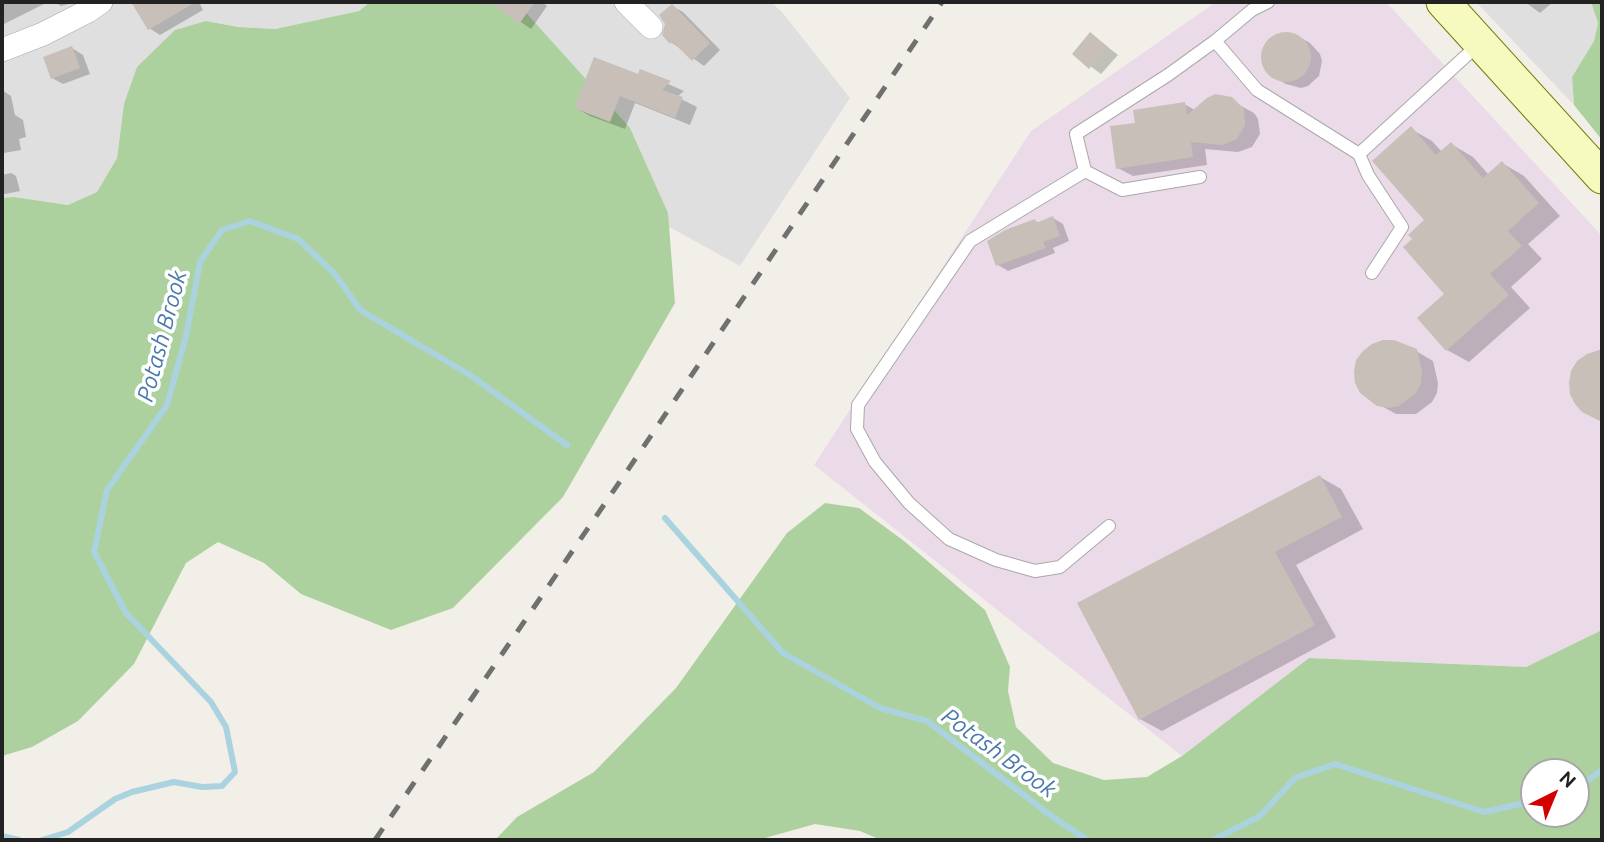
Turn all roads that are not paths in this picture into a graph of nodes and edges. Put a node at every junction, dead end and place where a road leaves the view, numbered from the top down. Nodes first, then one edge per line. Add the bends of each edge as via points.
1 (101, 2) edge
2 (626, 2) edge
3 (1268, 2) edge
4 (1443, 2) edge
5 (651, 27) dead end
6 (1215, 41) junction
7 (1481, 43) junction
8 (2, 50) edge
9 (1359, 153) junction
10 (1085, 171) junction
11 (1200, 177) dead end
12 (1602, 177) edge
13 (1372, 273) dead end
14 (1109, 526) dead end

1 - 8 street
2 - 5 street
3 - 6 lane
4 - 7 street
6 - 9 lane via 1257,90
6 - 10 lane via 1076,134
7 - 9 lane
7 - 12 street
9 - 13 lane via 1402,227
10 - 11 lane via 1122,190
10 - 14 lane via 970,241 858,405 857,429 875,462 909,503 949,539 996,560 1035,571 1060,567

